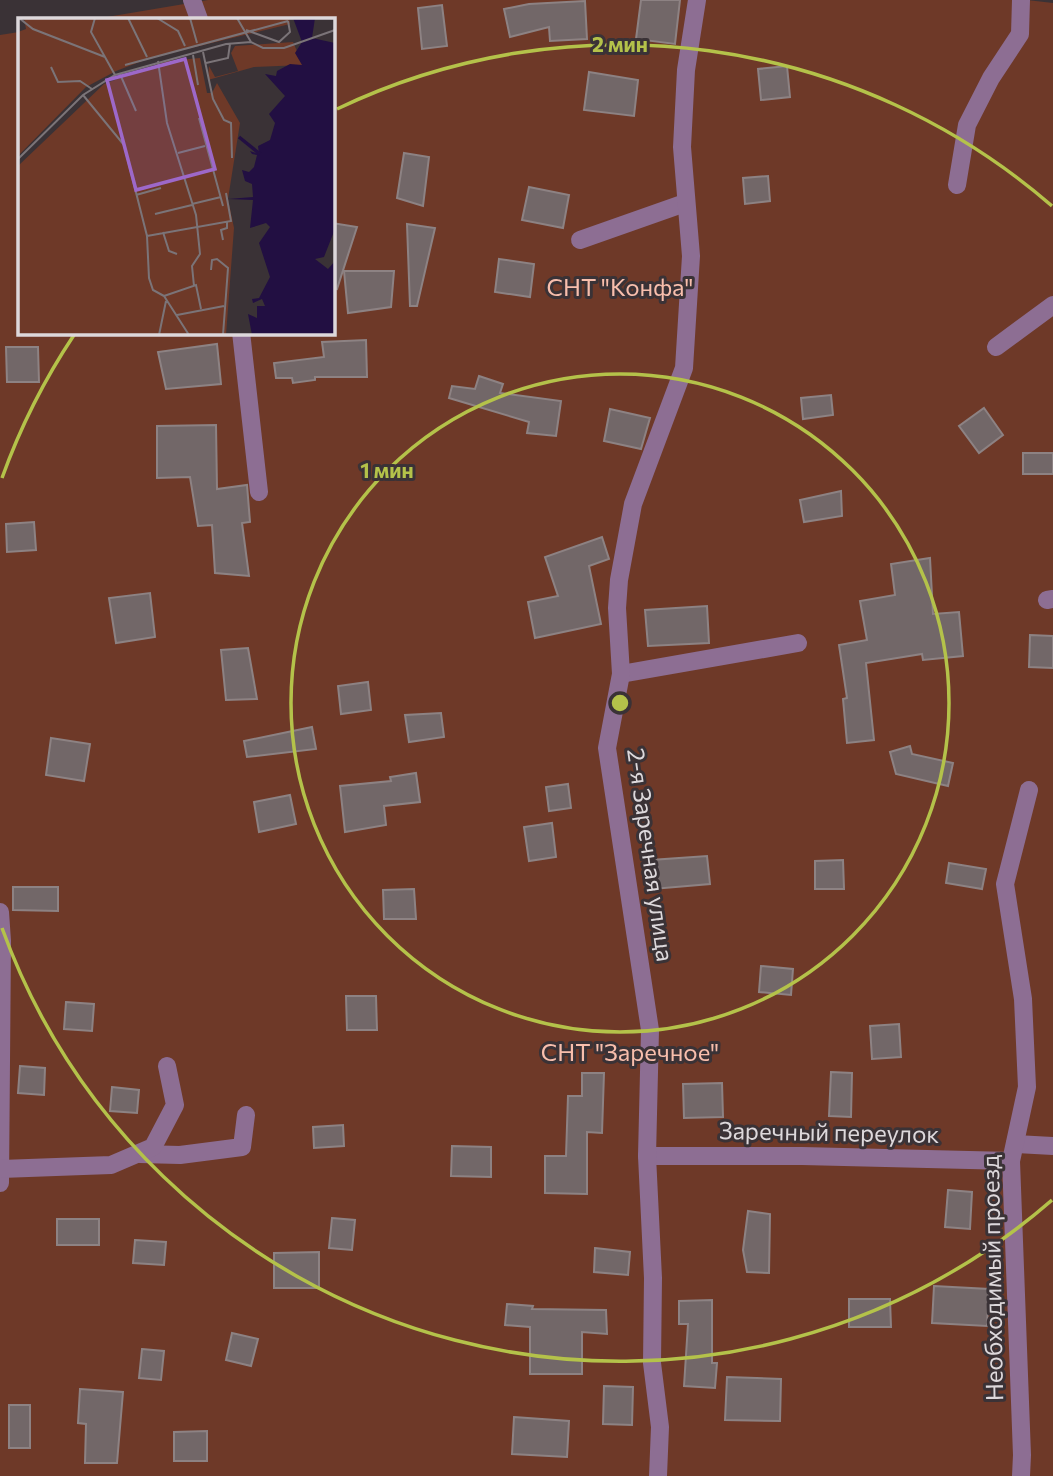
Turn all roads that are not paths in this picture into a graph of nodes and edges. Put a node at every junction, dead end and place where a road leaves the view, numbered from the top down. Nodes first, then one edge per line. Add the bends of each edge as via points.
1 (192, 0) edge
2 (697, 0) edge
3 (1021, 0) edge
4 (199, 18) edge
5 (957, 185) dead end
6 (685, 203) junction
7 (580, 240) dead end
8 (1053, 305) edge
9 (241, 334) edge
10 (996, 347) dead end
11 (258, 492) dead end
12 (798, 643) dead end
13 (621, 674) junction
14 (1029, 790) dead end
15 (0, 912) edge
16 (167, 1066) dead end
17 (246, 1115) dead end
18 (1053, 1146) edge
19 (1013, 1152) junction
20 (136, 1154) junction
21 (646, 1156) junction
22 (1, 1169) edge
23 (0, 1183) edge
24 (658, 1476) edge
25 (1021, 1476) edge

1 - 4 street
2 - 6 street, 2-я Заречная улица via 686,71
3 - 5 street via 1020,34 967,125
6 - 7 street
6 - 13 street, 2-я Заречная улица via 691,256 684,368 633,504 617,608
8 - 10 street
9 - 11 street
12 - 13 street
13 - 21 street, 2-я Заречная улица via 607,748 650,1030
14 - 19 street, Необходимый проезд via 1005,884 1023,999 1027,1087
15 - 22 street
16 - 20 street via 175,1105 153,1147
17 - 20 street via 242,1147 180,1155
18 - 19 street, Заречный переулок
19 - 21 street, Заречный переулок
19 - 25 street, Необходимый проезд
20 - 22 street via 111,1165
21 - 24 street, 2-я Заречная улица via 652,1363 660,1427
22 - 23 street

